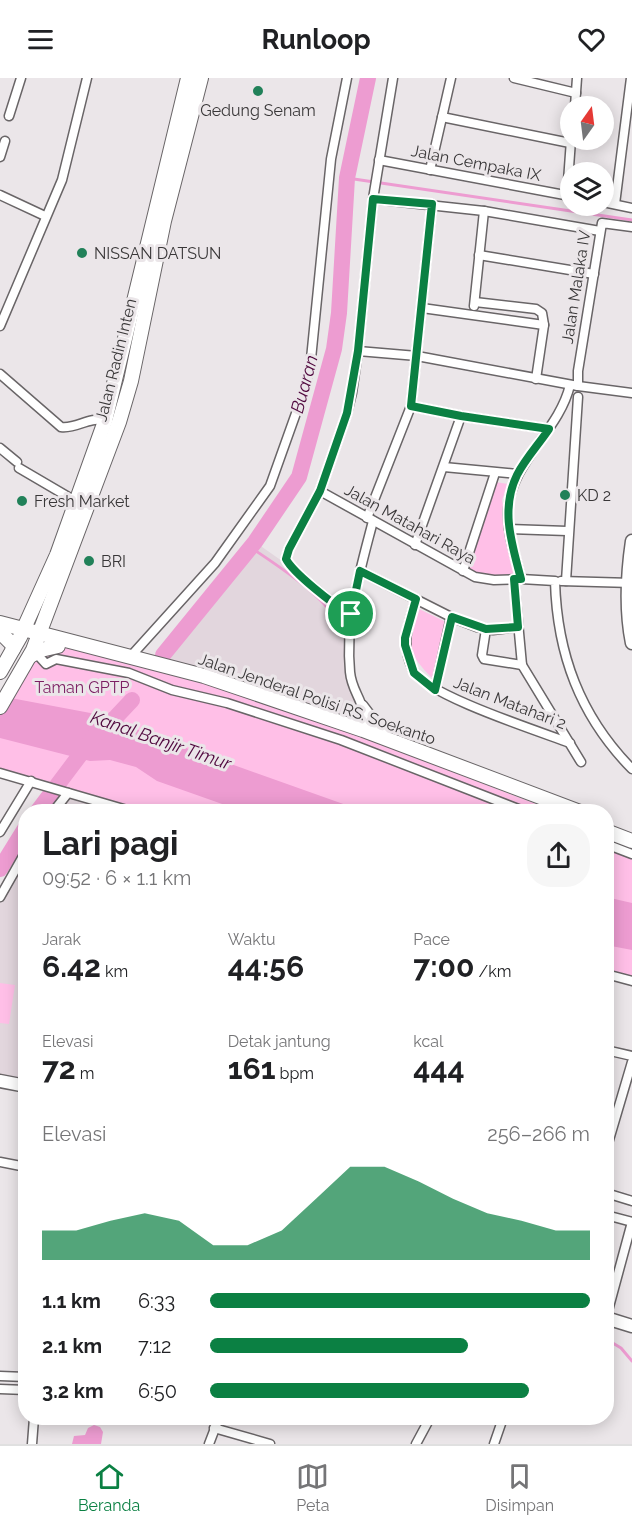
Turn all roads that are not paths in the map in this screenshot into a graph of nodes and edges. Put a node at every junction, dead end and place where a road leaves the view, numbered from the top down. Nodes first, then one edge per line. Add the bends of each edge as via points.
1 (21, 78) edge
2 (87, 78) edge
3 (188, 78) edge
4 (201, 78) edge
5 (347, 78) edge
6 (393, 78) edge
7 (451, 78) edge
8 (514, 78) edge
9 (577, 78) edge
10 (631, 78) edge
11 (576, 93) junction
12 (576, 96) edge
13 (188, 99) junction
14 (9, 116) dead end
15 (442, 117) junction
16 (560, 139) edge
17 (5, 141) dead end
18 (0, 157) edge
19 (379, 160) junction
20 (430, 170) junction
21 (560, 194) edge
22 (0, 195) edge
23 (373, 199) junction
24 (432, 204) junction
25 (615, 204) joint
26 (632, 208) edge
27 (484, 211) junction
28 (45, 216) junction
29 (632, 227) edge
30 (600, 231) junction
31 (479, 255) junction
32 (594, 274) junction
33 (475, 302) junction
34 (422, 308) junction
35 (473, 314) junction
36 (0, 326) edge
37 (544, 326) junction
38 (358, 351) junction
39 (417, 357) junction
40 (0, 374) edge
41 (536, 379) junction
42 (574, 386) junction
43 (632, 393) edge
44 (578, 398) dead end
45 (411, 406) junction
46 (461, 416) junction
47 (105, 421) junction
48 (549, 429) junction
49 (0, 448) edge
50 (444, 467) junction
51 (495, 472) junction
52 (517, 474) junction
53 (320, 491) junction
54 (77, 502) junction
55 (370, 520) junction
56 (509, 529) junction
57 (567, 531) junction
58 (632, 541) edge
59 (415, 545) junction
60 (360, 571) junction
61 (462, 571) junction
62 (518, 579) junction
63 (555, 580) junction
64 (566, 581) junction
65 (629, 582) edge
66 (416, 599) junction
67 (351, 614) junction
68 (452, 617) junction
69 (0, 623) edge
70 (518, 627) junction
71 (486, 629) junction
72 (22, 633) junction
73 (3, 638) edge
74 (632, 643) edge
75 (35, 646) junction
76 (134, 663) junction
77 (522, 665) junction
78 (1, 670) edge
79 (186, 674) junction
80 (435, 690) junction
81 (363, 704) junction
82 (0, 707) edge
83 (364, 726) junction
84 (381, 728) junction
85 (390, 740) junction
86 (570, 743) junction
87 (581, 762) dead end
88 (632, 770) edge
89 (0, 773) edge
90 (36, 782) junction
91 (64, 792) junction
92 (20, 804) edge
93 (57, 804) edge
94 (106, 804) edge
95 (505, 804) edge
96 (534, 804) edge
97 (558, 804) edge
98 (18, 807) edge
99 (614, 824) edge
100 (632, 831) edge
101 (0, 832) edge
102 (614, 834) edge
103 (632, 841) edge
104 (614, 847) edge
105 (632, 854) edge
106 (18, 864) edge
107 (0, 897) edge
108 (614, 976) edge
109 (632, 981) edge
110 (614, 1052) edge
111 (632, 1056) edge
112 (632, 1062) edge
113 (0, 1082) edge
114 (18, 1085) edge
115 (614, 1123) edge
116 (0, 1162) edge
117 (18, 1165) edge
118 (614, 1195) edge
119 (632, 1201) edge
120 (614, 1217) edge
121 (632, 1222) edge
122 (614, 1288) edge
123 (614, 1320) edge
124 (632, 1326) edge
125 (0, 1376) edge
126 (18, 1377) edge
127 (0, 1389) edge
128 (18, 1390) edge
129 (34, 1425) edge
130 (216, 1425) edge
131 (427, 1425) edge
132 (501, 1425) edge
133 (214, 1428) junction
134 (419, 1443) edge
135 (33, 1444) edge
136 (209, 1444) edge
137 (270, 1444) edge
138 (494, 1444) edge

1 - 14 street
2 - 28 street via 62,180
3 - 13 main road, Jalan Radin Inten
4 - 13 main road, Jalan Radin Inten
5 - 76 street via 331,159 311,359 283,453 270,486 215,563
6 - 19 street
7 - 15 street
8 - 11 street
9 - 11 street
10 - 25 street
11 - 12 street
13 - 47 main road, Jalan Radin Inten
13 - 75 main road, Jalan Radin Inten via 129,390
15 - 16 street
15 - 20 street
17 - 18 street
19 - 20 street, Jalan Cempaka IX
19 - 23 street
20 - 21 street, Jalan Cempaka IX
22 - 28 street
23 - 24 street
23 - 38 street
24 - 27 street
24 - 34 street
25 - 26 street
27 - 30 street
27 - 31 street
28 - 36 street
29 - 30 street, Jalan Malaka IV via 604,222
30 - 32 street, Jalan Malaka IV
31 - 32 street
31 - 33 street
32 - 42 street, Jalan Malaka IV
33 - 35 street
33 - 37 street via 536,309 542,313
34 - 35 street
34 - 39 street
35 - 37 street
37 - 41 street
38 - 39 street
38 - 53 street via 347,413
39 - 41 street
39 - 45 street
40 - 47 street via 61,428 72,428 92,419
41 - 42 street
42 - 43 street
42 - 48 street, Jalan Malaka IV
44 - 57 street
45 - 46 street
45 - 55 street
46 - 48 street
46 - 50 street
47 - 54 main road, Jalan Radin Inten
48 - 52 street, Jalan Malaka IV
49 - 54 street via 18,465
50 - 51 street
50 - 59 street
51 - 52 street
51 - 61 street
52 - 56 street, Jalan Malaka IV via 508,507
53 - 55 street, Jalan Matahari Raya
53 - 67 street via 286,559 315,588
54 - 72 main road, Jalan Radin Inten
55 - 59 street, Jalan Matahari Raya
55 - 60 street
56 - 57 street
56 - 62 street, Jalan Malaka IV
57 - 64 street
58 - 65 street
59 - 61 street, Jalan Matahari Raya
60 - 66 street
60 - 67 street
61 - 62 street, Jalan Matahari Raya via 483,579
62 - 63 street
62 - 70 street, Jalan Malaka IV
63 - 64 street
63 - 88 street via 566,662 602,734
64 - 65 street
65 - 74 street
66 - 68 street
66 - 80 street, Jalan Matahari 2 via 405,645 414,673
67 - 81 street via 350,674
68 - 71 street
68 - 80 street
69 - 72 main road
70 - 71 street
70 - 77 street, Jalan Malaka IV
71 - 77 street via 484,659
72 - 73 main road, Jalan Radin Inten
72 - 73 main road
72 - 75 main road
73 - 78 main road, Jalan Radin Inten
75 - 76 main road, Jalan Jenderal Polisi RS. Soekanto
75 - 76 main road, Jalan Jenderal Polisi RS. Soekanto via 58,646
75 - 76 street via 46,664 56,659
75 - 82 main road, Jalan Radin Inten
76 - 79 main road, Jalan Jenderal Polisi RS. Soekanto
76 - 95 street via 172,690 341,740
77 - 86 street
79 - 83 main road, Jalan Jenderal Polisi RS. Soekanto
79 - 96 main road, Jalan Jenderal Polisi RS. Soekanto
80 - 86 street, Jalan Matahari 2
81 - 83 street
81 - 84 street
83 - 84 street
83 - 85 main road, Jalan Jenderal Polisi RS. Soekanto
84 - 85 street
85 - 97 main road, Jalan Jenderal Polisi RS. Soekanto
86 - 87 street
89 - 90 street
90 - 91 street
90 - 92 street
91 - 93 street
91 - 94 street
98 - 101 street
99 - 100 main road
102 - 103 main road
104 - 105 street
106 - 107 street
108 - 109 street
110 - 111 street
112 - 115 street
113 - 114 street
116 - 117 street
118 - 119 street
120 - 121 street
121 - 122 street
123 - 124 street
125 - 126 street
127 - 128 street
129 - 135 street
130 - 133 street
131 - 134 street
132 - 138 street
133 - 136 street
133 - 137 street

